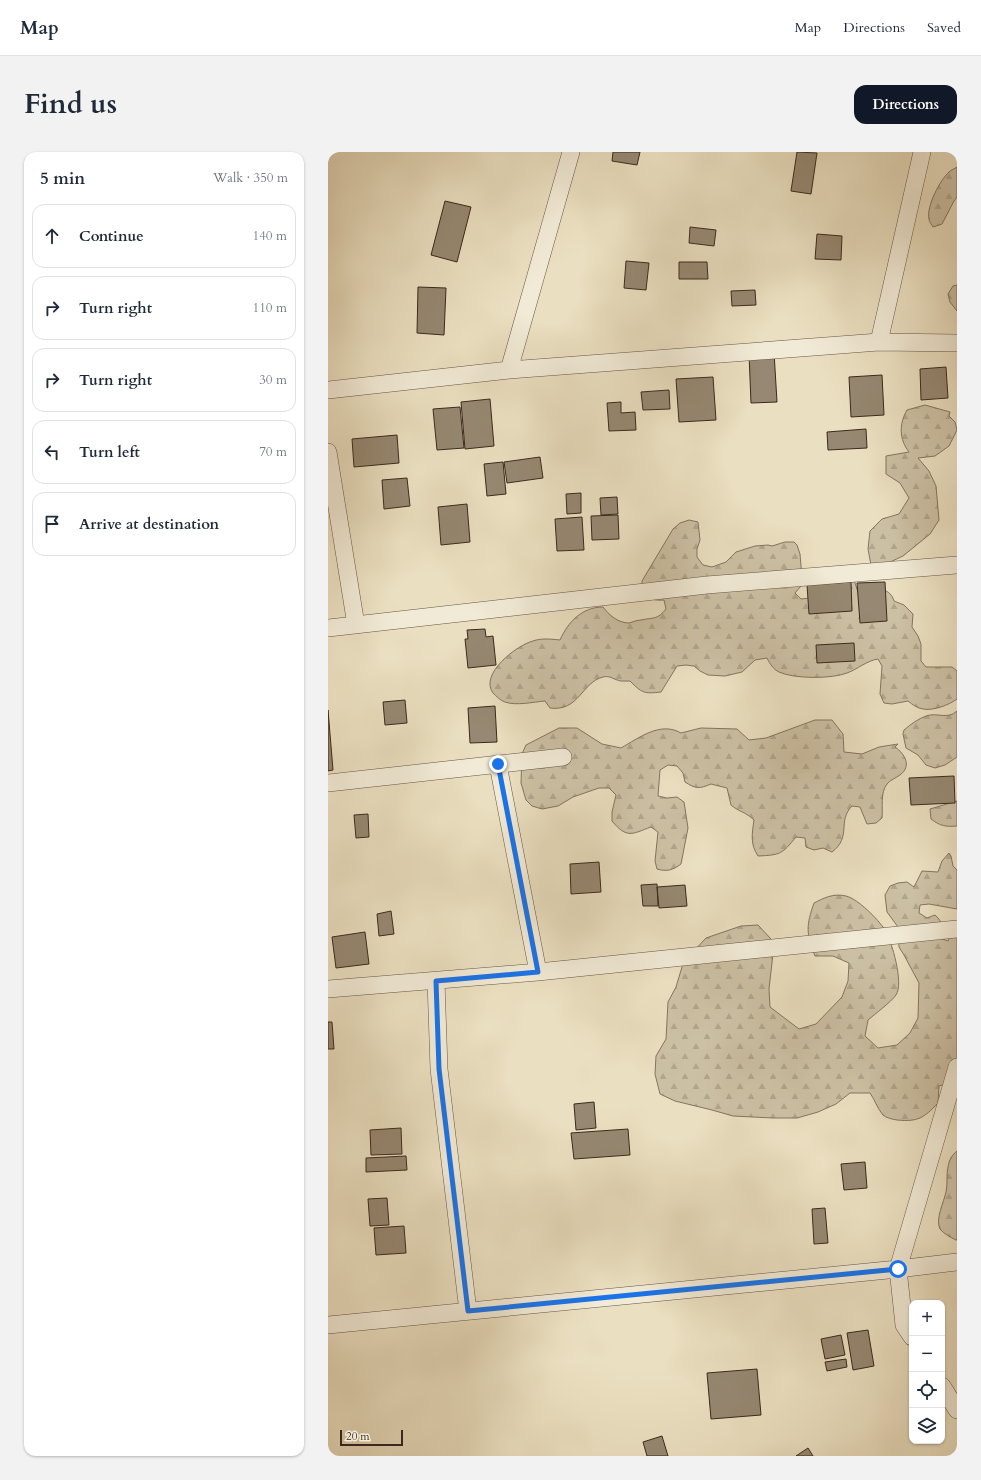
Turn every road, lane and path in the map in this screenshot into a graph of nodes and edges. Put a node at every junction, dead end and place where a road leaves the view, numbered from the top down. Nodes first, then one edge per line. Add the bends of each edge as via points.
1 (570, 152) edge
2 (922, 152) edge
3 (879, 342) junction
4 (957, 343) edge
5 (509, 370) junction
6 (328, 390) edge
7 (328, 452) edge
8 (957, 565) edge
9 (356, 625) junction
10 (328, 628) edge
11 (563, 757) dead end
12 (498, 764) junction
13 (328, 783) edge
14 (957, 929) edge
15 (538, 972) junction
16 (436, 981) junction
17 (328, 989) edge
18 (957, 1067) edge
19 (957, 1262) edge
20 (898, 1269) junction
21 (468, 1311) junction
22 (328, 1325) edge
23 (911, 1336) edge
24 (945, 1391) edge
25 (957, 1410) edge

1 - 5 street
2 - 3 street
3 - 4 street
3 - 5 street
5 - 6 street
7 - 9 street
8 - 9 street via 708,585
9 - 10 street
11 - 12 street
12 - 13 street
12 - 15 street
14 - 15 street
15 - 16 street
16 - 17 street
16 - 21 street via 439,1069
18 - 20 street
19 - 20 street
20 - 21 street
20 - 23 street via 904,1325
21 - 22 street
24 - 25 street

